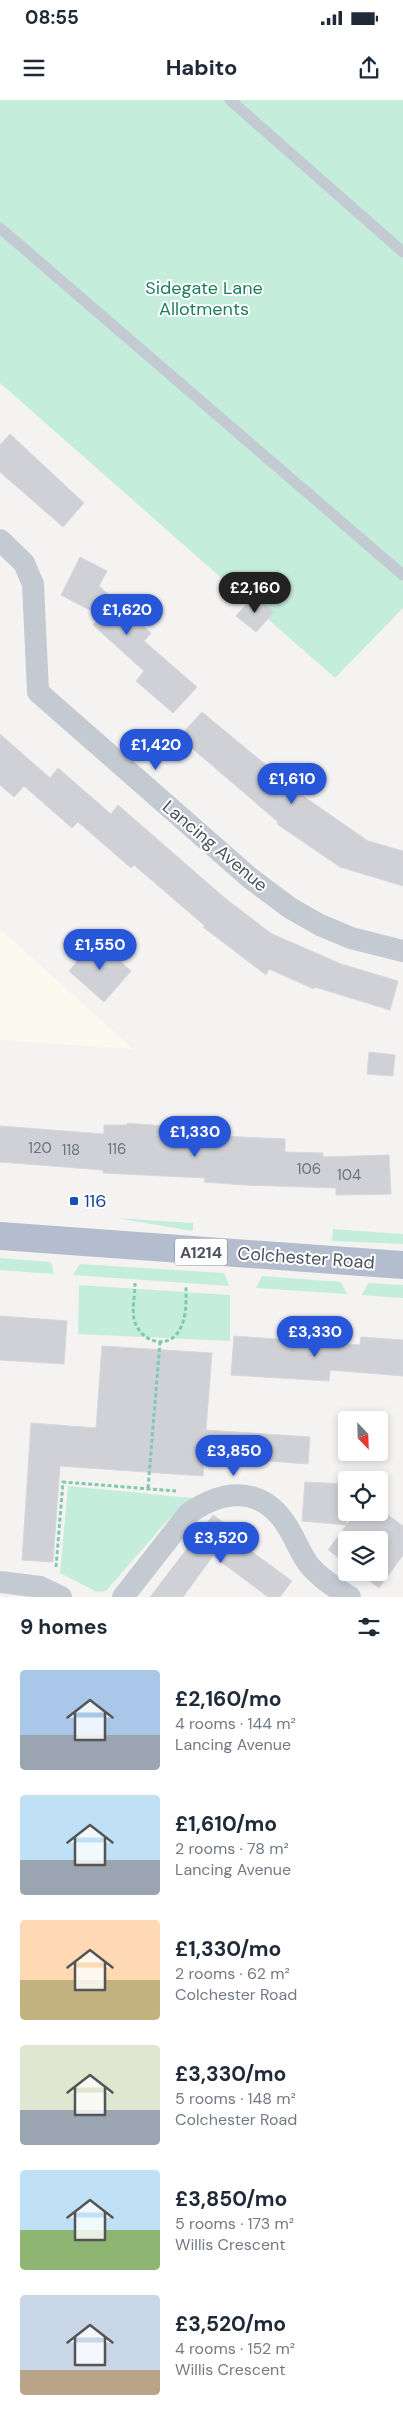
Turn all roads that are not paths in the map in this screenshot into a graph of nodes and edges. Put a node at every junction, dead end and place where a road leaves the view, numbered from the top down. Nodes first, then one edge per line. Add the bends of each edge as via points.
1 (230, 100) edge
2 (0, 228) edge
3 (403, 252) edge
4 (0, 540) edge
5 (403, 575) edge
6 (403, 951) edge
7 (0, 1236) edge
8 (403, 1265) edge
9 (0, 1582) edge
10 (321, 1589) edge
11 (57, 1595) edge
12 (123, 1597) edge
13 (350, 1597) edge

1 - 3 lane
2 - 5 lane
4 - 6 street, Lancing Avenue via 24,563 33,584 38,692 250,878 290,908 351,938
7 - 8 main road, Colchester Road / A1214
9 - 11 street via 40,1587
10 - 12 street via 283,1520 269,1505 247,1496 222,1496 188,1514
10 - 13 street

